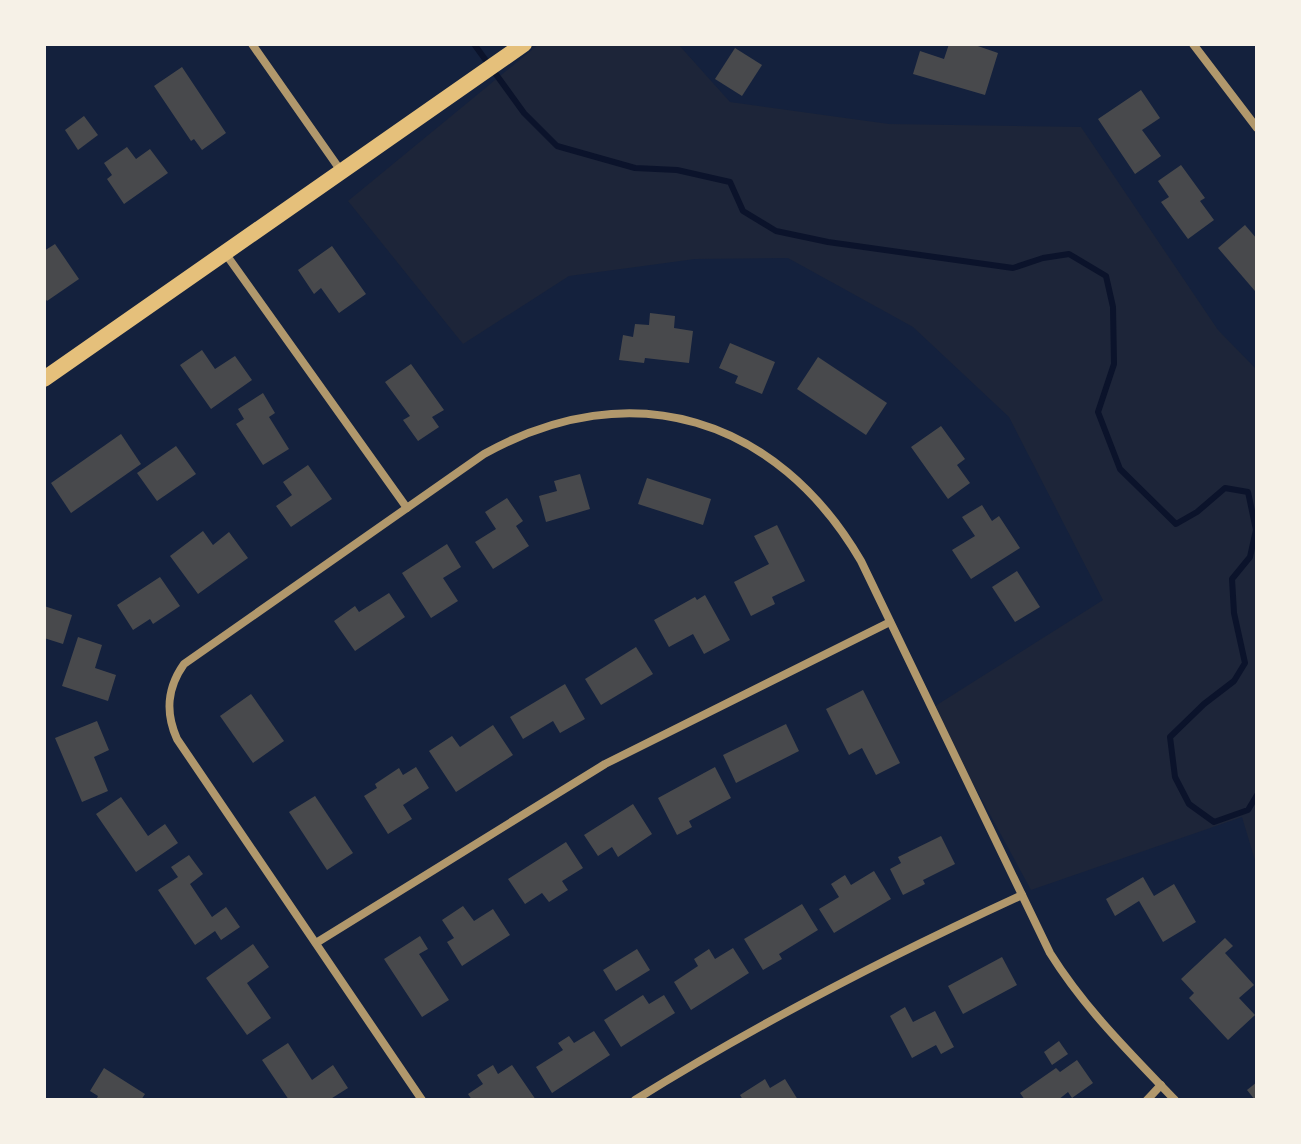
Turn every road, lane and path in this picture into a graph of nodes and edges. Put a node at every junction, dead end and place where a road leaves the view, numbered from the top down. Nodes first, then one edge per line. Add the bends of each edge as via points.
1 (252, 44) edge
2 (524, 44) edge
3 (1193, 44) edge
4 (1257, 128) edge
5 (342, 171) junction
6 (225, 253) junction
7 (44, 379) edge
8 (407, 508) junction
9 (890, 622) junction
10 (1022, 895) junction
11 (316, 943) junction
12 (1161, 1085) junction
13 (422, 1100) edge
14 (635, 1100) edge
15 (1147, 1100) edge
16 (1175, 1100) edge

1 - 5 street
2 - 5 main road
3 - 4 street
5 - 6 main road
6 - 7 main road
6 - 8 street
8 - 9 street via 484,454 529,431 594,414 667,415 744,444 797,478 846,534
8 - 11 street via 184,664 169,694 177,739
9 - 10 street
9 - 11 street via 605,764
10 - 12 street via 1074,991
10 - 14 street via 827,989
11 - 13 street
12 - 15 street
12 - 16 street

